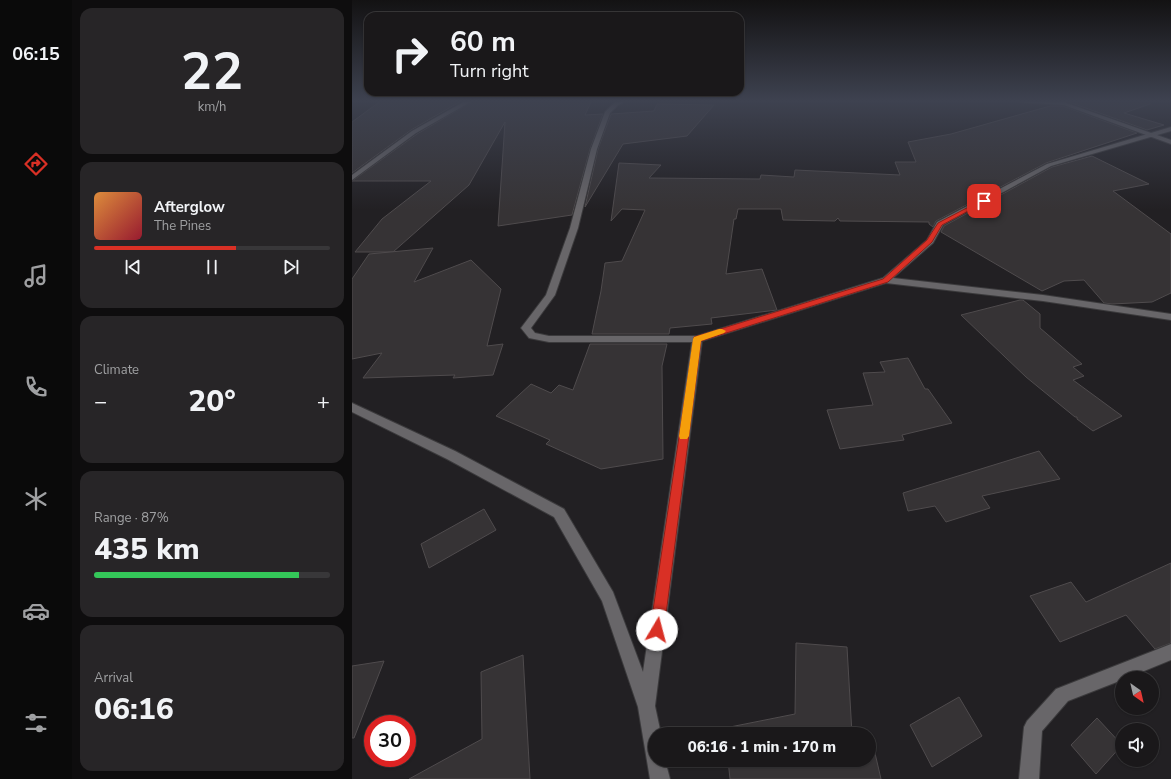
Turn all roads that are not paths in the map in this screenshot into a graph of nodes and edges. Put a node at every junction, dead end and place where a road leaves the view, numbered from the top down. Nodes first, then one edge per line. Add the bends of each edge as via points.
1 (408, 136) edge
2 (599, 136) edge
3 (1145, 136) edge
4 (1154, 136) edge
5 (1171, 142) edge
6 (352, 178) edge
7 (886, 280) junction
8 (1171, 317) edge
9 (697, 339) junction
10 (352, 407) edge
11 (1171, 652) edge
12 (647, 707) junction
13 (650, 727) edge
14 (657, 767) edge
15 (660, 779) edge
16 (1029, 779) edge

1 - 6 street
2 - 9 street via 574,228 550,295 526,328 532,336 549,339
3 - 7 street via 1049,165 940,224 930,241
4 - 5 street
7 - 8 street via 1044,298
7 - 9 street
9 - 12 street
10 - 12 street via 452,455 559,513 608,597
11 - 16 street via 1062,695 1033,727
12 - 13 street
14 - 15 street

